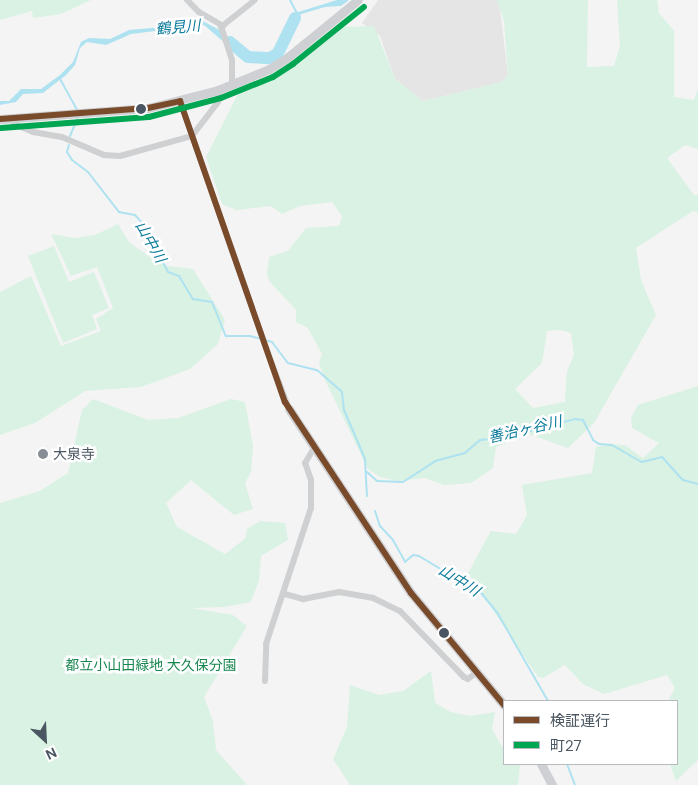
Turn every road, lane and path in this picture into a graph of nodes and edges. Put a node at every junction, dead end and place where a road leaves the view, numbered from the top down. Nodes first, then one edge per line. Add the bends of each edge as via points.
1 (187, 0) edge
2 (255, 0) edge
3 (358, 0) edge
4 (222, 26) junction
5 (232, 85) junction
6 (218, 90) junction
7 (180, 101) junction
8 (11, 118) junction
9 (0, 119) edge
10 (192, 136) junction
11 (289, 409) joint
12 (314, 448) junction
13 (285, 594) junction
14 (477, 672) junction
15 (265, 680) dead end
16 (503, 704) edge
17 (542, 765) edge
18 (552, 785) edge

1 - 4 street
2 - 4 street
3 - 5 street via 288,57
4 - 5 street via 232,60
5 - 6 street
6 - 7 street
6 - 10 street via 218,102
7 - 8 street via 148,108
7 - 10 street
8 - 9 street
8 - 10 street via 16,125 32,132 62,137 112,157 138,153
10 - 11 street
11 - 12 street
12 - 13 street via 305,463 311,480 311,508
12 - 14 street via 411,593
13 - 14 street via 303,599 339,592 373,598 400,611 464,677 468,679
13 - 15 street via 266,644
14 - 16 street
17 - 18 street

